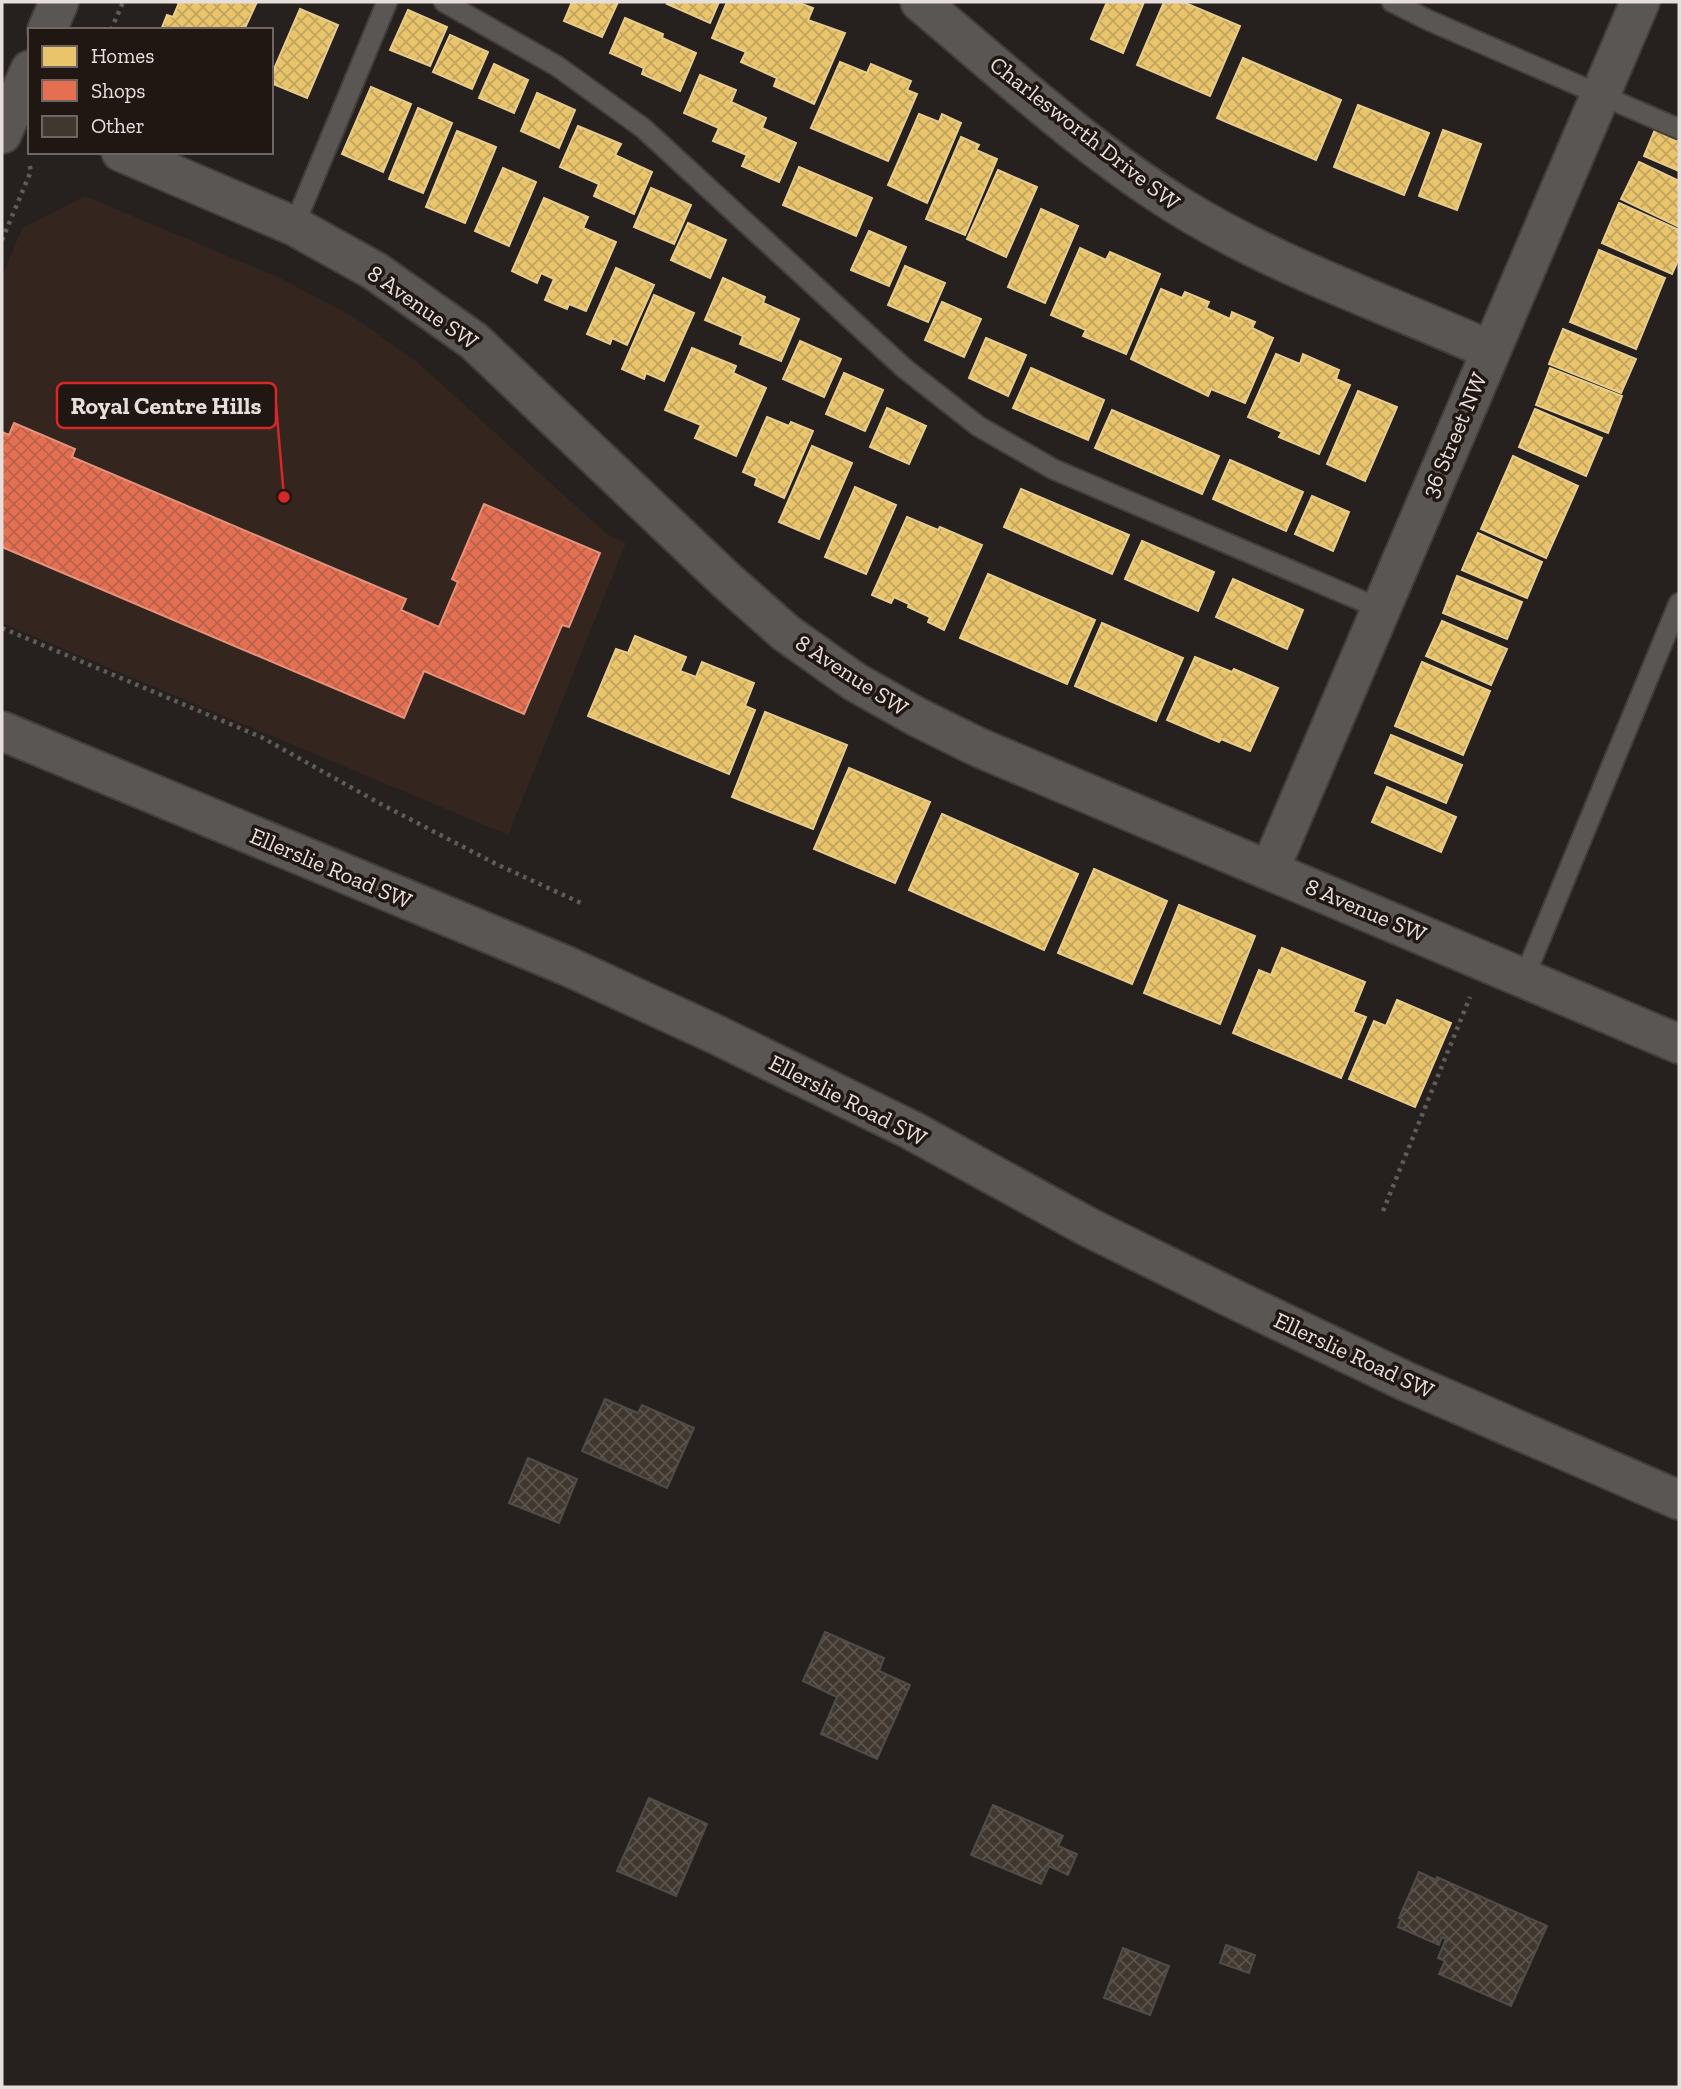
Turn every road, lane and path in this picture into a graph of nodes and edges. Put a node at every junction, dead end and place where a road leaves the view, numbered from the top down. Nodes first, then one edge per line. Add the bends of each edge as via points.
1 (59, 2) edge
2 (124, 2) edge
3 (387, 2) edge
4 (444, 2) edge
5 (920, 2) edge
6 (1392, 2) edge
7 (1640, 2) edge
8 (48, 28) edge
9 (112, 28) edge
10 (28, 75) edge
11 (1601, 95) junction
12 (12, 114) edge
13 (1679, 129) edge
14 (126, 154) edge
15 (30, 171) dead end
16 (294, 226) junction
17 (2, 240) edge
18 (1490, 350) junction
19 (1679, 603) edge
20 (1381, 609) junction
21 (2, 628) edge
22 (2, 731) edge
23 (1270, 869) junction
24 (581, 903) dead end
25 (1485, 961) junction
26 (1524, 978) junction
27 (1679, 1044) edge
28 (1384, 1211) dead end
29 (1679, 1500) edge

1 - 8 street
2 - 9 path
3 - 16 lane
4 - 20 lane via 557,66 643,128 904,368 978,426 1053,469
5 - 18 street, Charlesworth Drive SW via 1080,135 1183,209 1266,253
6 - 11 lane
7 - 11 street, 36 Street NW
10 - 12 street
11 - 13 lane
11 - 18 street, 36 Street NW
14 - 16 street, 8 Avenue SW
15 - 17 path
16 - 23 street, 8 Avenue SW via 375,271 474,341 726,580 786,632 855,682 980,748
18 - 20 street, 36 Street NW
19 - 26 lane
20 - 23 street, 36 Street NW
21 - 24 path via 261,737 484,858
22 - 29 street, Ellerslie Road SW via 567,966 911,1130 1088,1227 1242,1303 1405,1381
23 - 25 street, 8 Avenue SW
25 - 26 street, 8 Avenue SW
25 - 28 path
26 - 27 street, 8 Avenue SW

